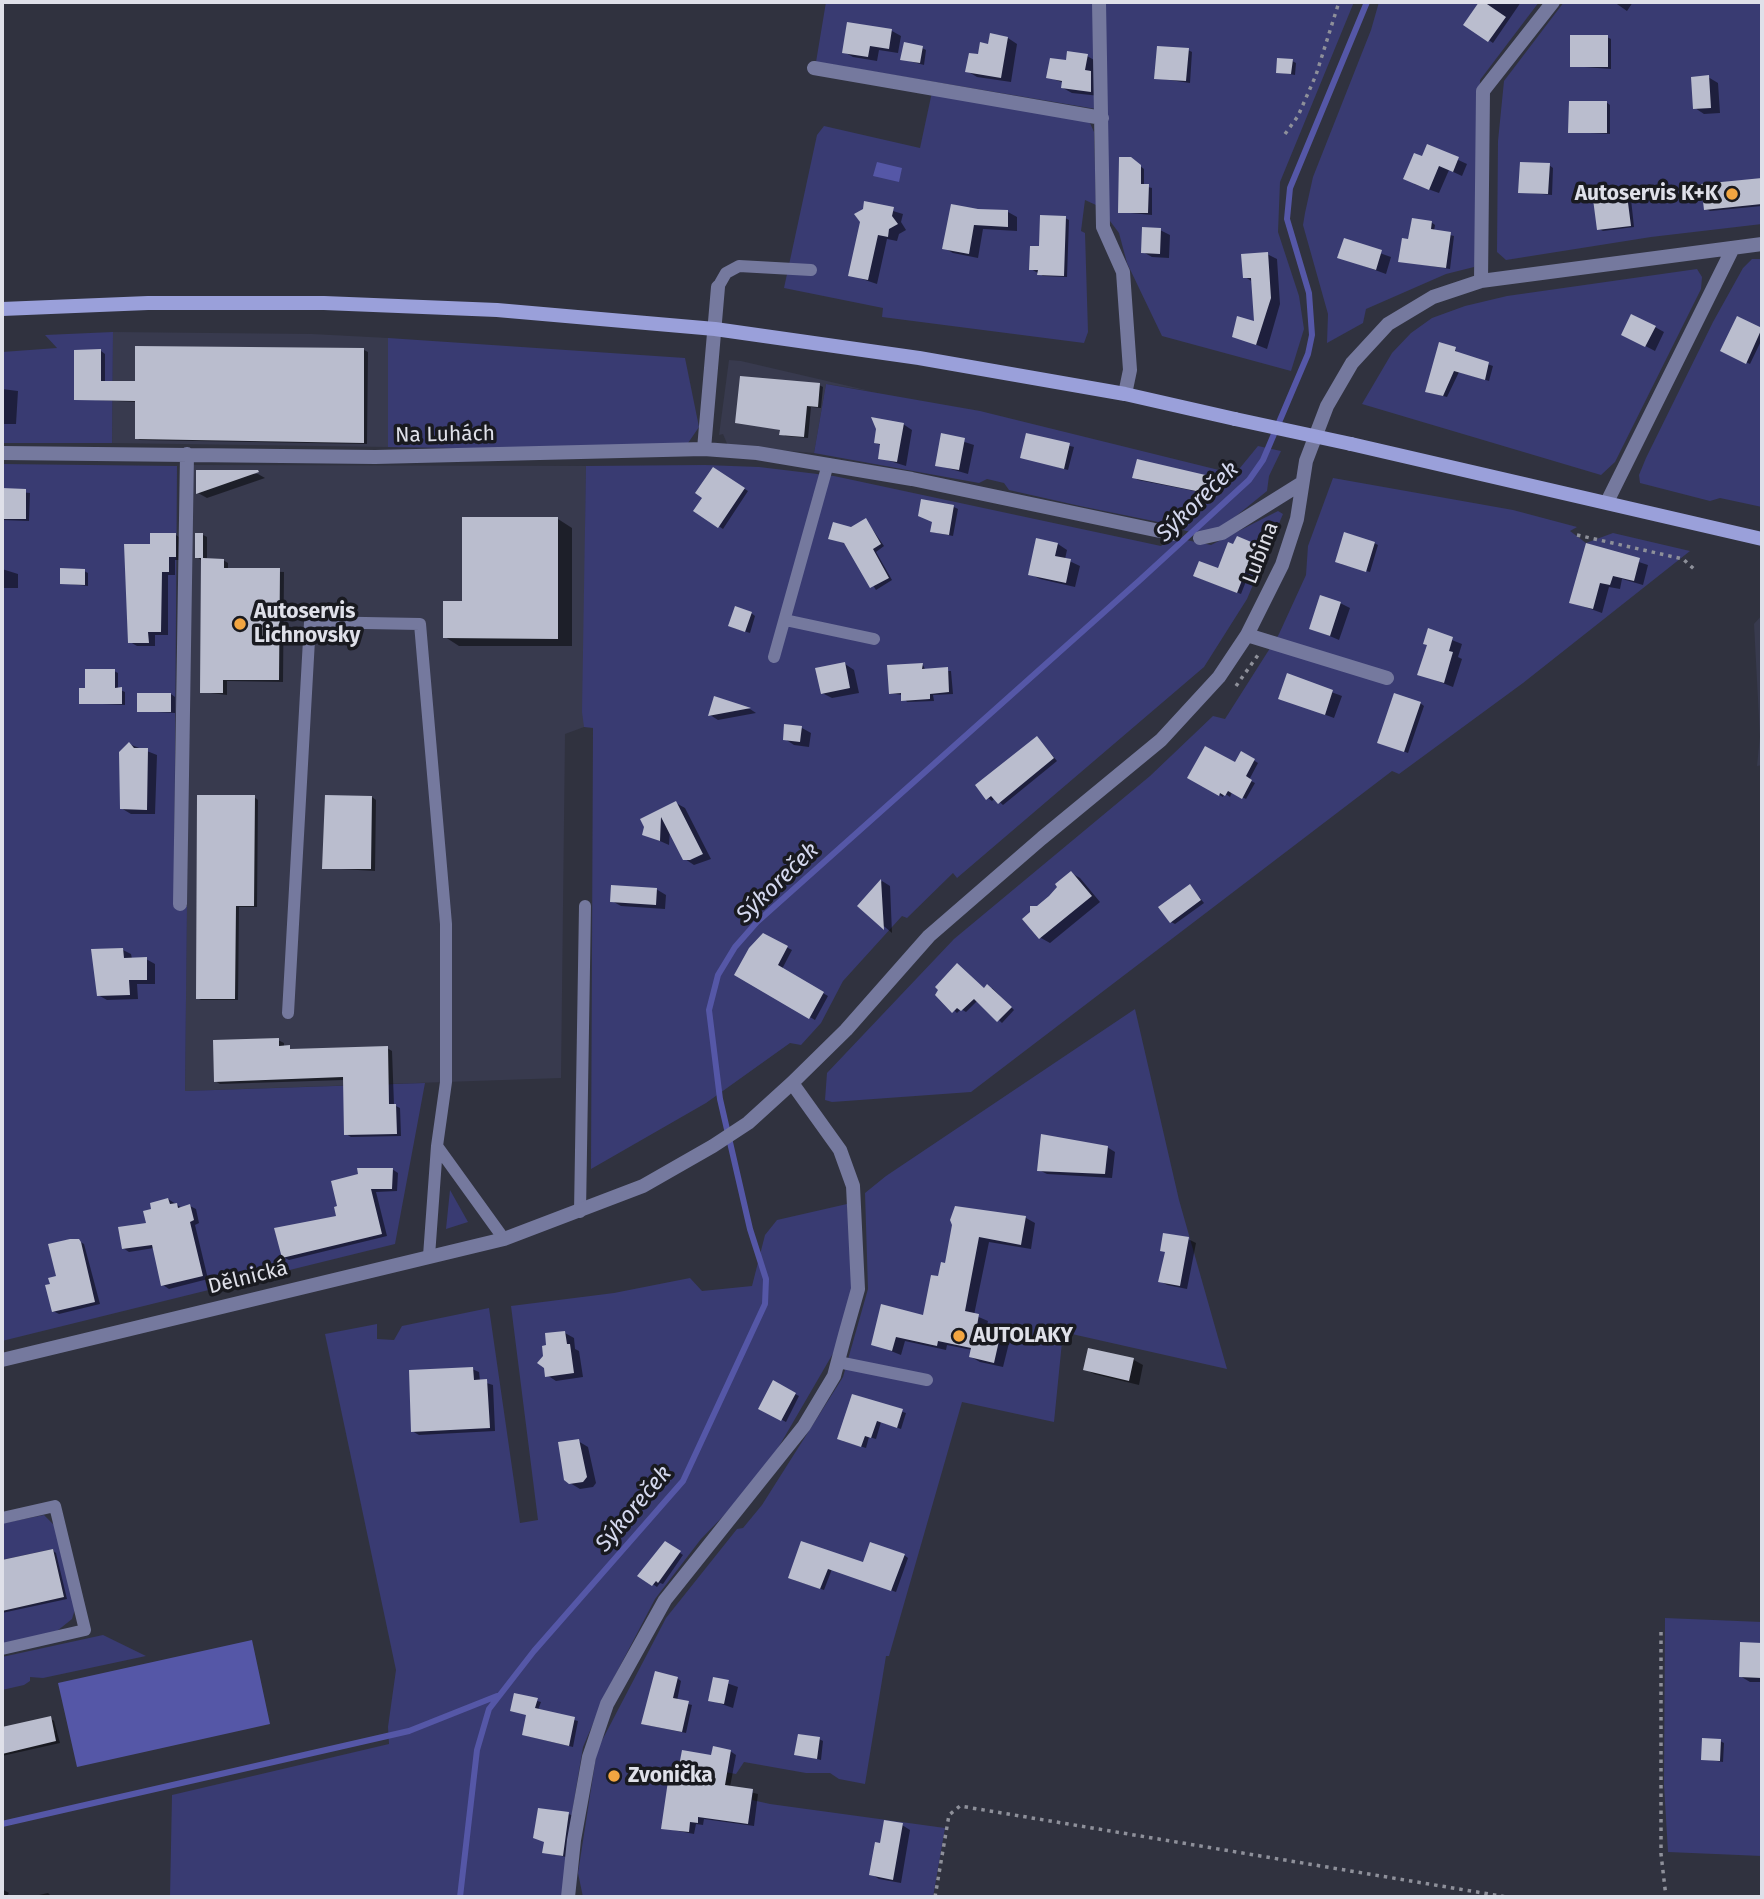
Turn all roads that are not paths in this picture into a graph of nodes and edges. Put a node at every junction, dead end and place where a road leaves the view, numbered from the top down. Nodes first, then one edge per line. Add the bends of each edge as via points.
1 (1099, 2) edge
2 (1553, 2) edge
3 (814, 68) dead end
4 (1102, 118) junction
5 (1762, 244) edge
6 (1733, 248) junction
7 (811, 270) dead end
8 (1481, 281) junction
9 (718, 286) joint
10 (2, 309) edge
11 (715, 329) junction
12 (1125, 394) junction
13 (704, 449) junction
14 (2, 453) edge
15 (187, 454) junction
16 (828, 464) junction
17 (1302, 483) junction
18 (1607, 502) junction
19 (1174, 534) dead end
20 (1200, 538) dead end
21 (1762, 539) edge
22 (785, 620) junction
23 (1247, 635) junction
24 (874, 639) dead end
25 (774, 657) dead end
26 (1387, 678) dead end
27 (180, 904) dead end
28 (585, 906) dead end
29 (288, 1013) dead end
30 (792, 1083) junction
31 (437, 1146) junction
32 (580, 1212) junction
33 (504, 1239) junction
34 (429, 1256) junction
35 (2, 1360) edge
36 (838, 1362) junction
37 (927, 1380) dead end
38 (2, 1518) edge
39 (2, 1649) edge
40 (568, 1897) edge

1 - 4 street
2 - 8 street via 1483,91
3 - 4 street
4 - 12 street via 1103,226 1123,272 1130,370
5 - 6 street, Lubina
6 - 8 street, Lubina
6 - 18 street
7 - 9 lane via 739,266 726,273
8 - 17 street, Lubina via 1422,302 1362,348 1326,406
9 - 11 street
10 - 11 main road via 324,303 497,310
11 - 12 main road
11 - 13 street
12 - 18 main road, bridge
13 - 15 street, Na Luhách via 374,457
13 - 16 street, Na Luhách
14 - 15 street, Na Luhách
15 - 27 street
16 - 19 street, Na Luhách
16 - 22 lane
17 - 20 street via 1222,533
17 - 23 street, Lubina via 1297,519 1282,565
18 - 21 main road
22 - 24 lane
22 - 25 lane
23 - 26 street
23 - 30 street, Lubina via 1219,677 1170,732 953,914
28 - 32 lane
29 - 31 lane via 310,622 420,624 446,924 446,1082
30 - 32 street, Dělnická via 748,1123 713,1146 643,1186
30 - 36 street via 839,1150 855,1197 858,1289
31 - 33 lane
31 - 34 lane
32 - 33 street, Dělnická
33 - 34 street, Dělnická
34 - 35 street, Dělnická
36 - 37 lane
36 - 40 street via 804,1426 666,1600 607,1704 589,1757
38 - 39 lane via 55,1506 85,1630

